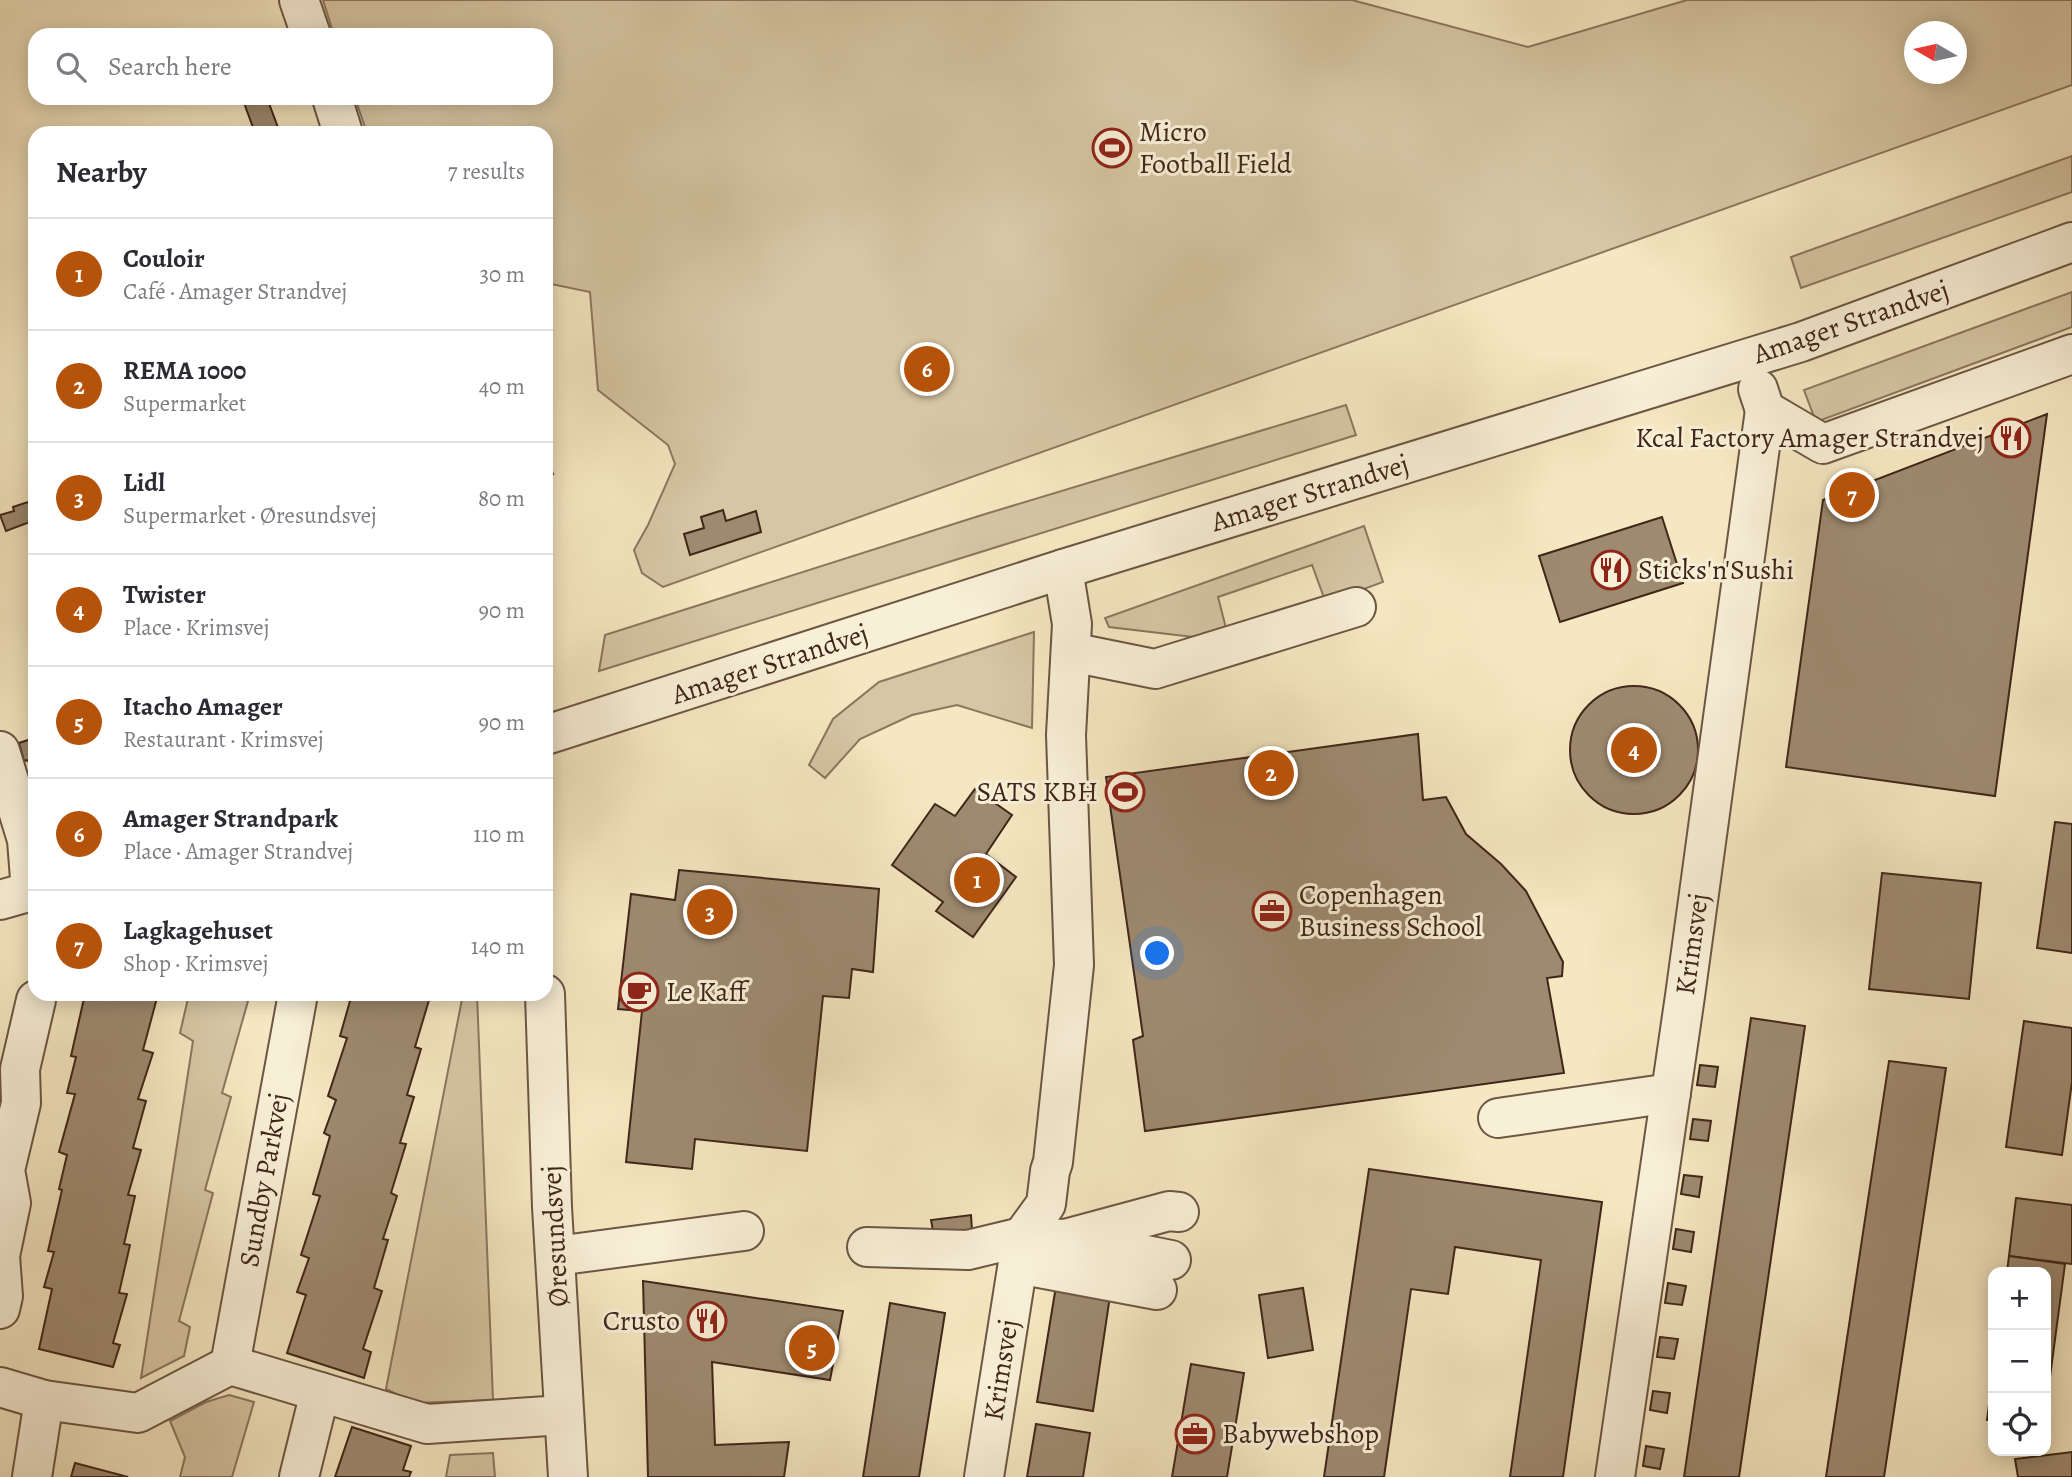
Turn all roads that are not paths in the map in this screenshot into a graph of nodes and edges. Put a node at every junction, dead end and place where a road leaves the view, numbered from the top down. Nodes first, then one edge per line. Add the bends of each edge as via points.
1 (299, 0) edge
2 (309, 28) edge
3 (334, 105) edge
4 (342, 126) edge
5 (2072, 242) edge
6 (2072, 354) edge
7 (1748, 359) junction
8 (1765, 410) junction
9 (1063, 569) junction
10 (1356, 607) dead end
11 (1071, 652) junction
12 (553, 733) edge
13 (0, 751) edge
14 (22, 894) edge
15 (36, 1001) edge
16 (297, 1001) edge
17 (545, 1001) edge
18 (1671, 1093) junction
19 (1498, 1118) dead end
20 (1179, 1212) dead end
21 (744, 1231) dead end
22 (1065, 1239) junction
23 (867, 1247) dead end
24 (1020, 1250) junction
25 (556, 1256) junction
26 (0, 1309) edge
27 (230, 1365) junction
28 (0, 1387) edge
29 (320, 1392) junction
30 (44, 1400) junction
31 (563, 1415) junction
32 (32, 1477) edge
33 (299, 1477) edge
34 (568, 1477) edge
35 (984, 1477) edge
36 (1615, 1477) edge

1 - 2 street
3 - 4 street
5 - 7 street, Amager Strandvej
6 - 8 street via 1823,444
7 - 8 street
7 - 9 street, Amager Strandvej
8 - 18 street, Krimsvej via 1667,1019
9 - 11 street via 1072,624
9 - 12 street, Amager Strandvej
10 - 11 street via 1155,669
11 - 24 street via 1066,735 1076,1092 1050,1171 1046,1204
13 - 14 street via 27,840
15 - 26 street via 20,1069 21,1103 5,1170 11,1203 0,1256 4,1296
16 - 27 street, Sundby Parkvej
17 - 25 street, Øresundsvej
18 - 19 street
18 - 36 street, Krimsvej
20 - 22 street
21 - 25 street
22 - 24 street
22 - 24 street via 1164,1275
23 - 24 street
24 - 35 street, Krimsvej
25 - 31 street, Øresundsvej
27 - 29 street
27 - 30 street via 138,1413
28 - 30 street
29 - 31 street via 427,1424
29 - 33 street
30 - 32 street
31 - 34 street, Øresundsvej

